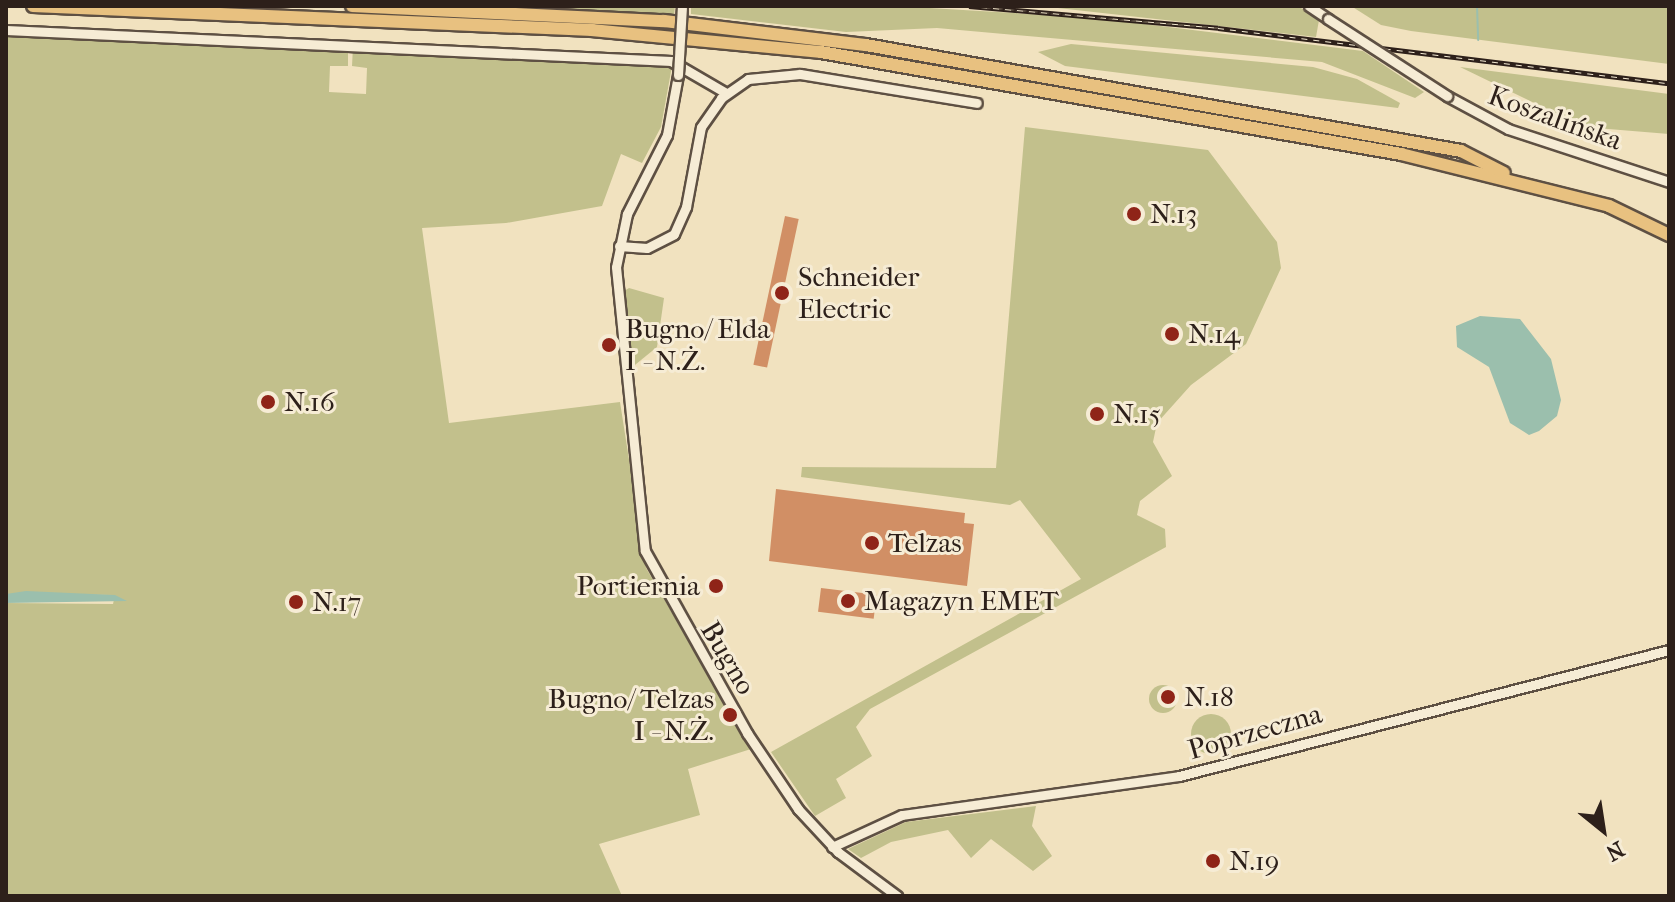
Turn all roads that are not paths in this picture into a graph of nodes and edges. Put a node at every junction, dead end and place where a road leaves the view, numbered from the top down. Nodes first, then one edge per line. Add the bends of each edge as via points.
1 (33, 6) edge
2 (352, 6) edge
3 (682, 6) edge
4 (1309, 6) edge
5 (6, 30) edge
6 (726, 93) junction
7 (977, 103) dead end
8 (1523, 182) junction
9 (1669, 182) edge
10 (1669, 235) edge
11 (619, 246) junction
12 (1669, 650) edge
13 (832, 847) junction
14 (897, 896) edge

1 - 8 highway via 592,30 805,50 1131,104
2 - 8 highway via 664,21 825,39 1461,151
3 - 11 street, bridge via 667,135 634,198
4 - 9 street, Koszalińska, bridge via 1447,96 1508,129
5 - 6 street via 671,61
6 - 7 street via 763,75 800,74
6 - 11 street via 701,127 686,207 674,234 647,248
8 - 10 highway via 1620,209
11 - 13 street, Bugno via 619,341 647,559 758,752
12 - 13 street, Poprzeczna via 1200,771 902,815
13 - 14 street, Bugno

